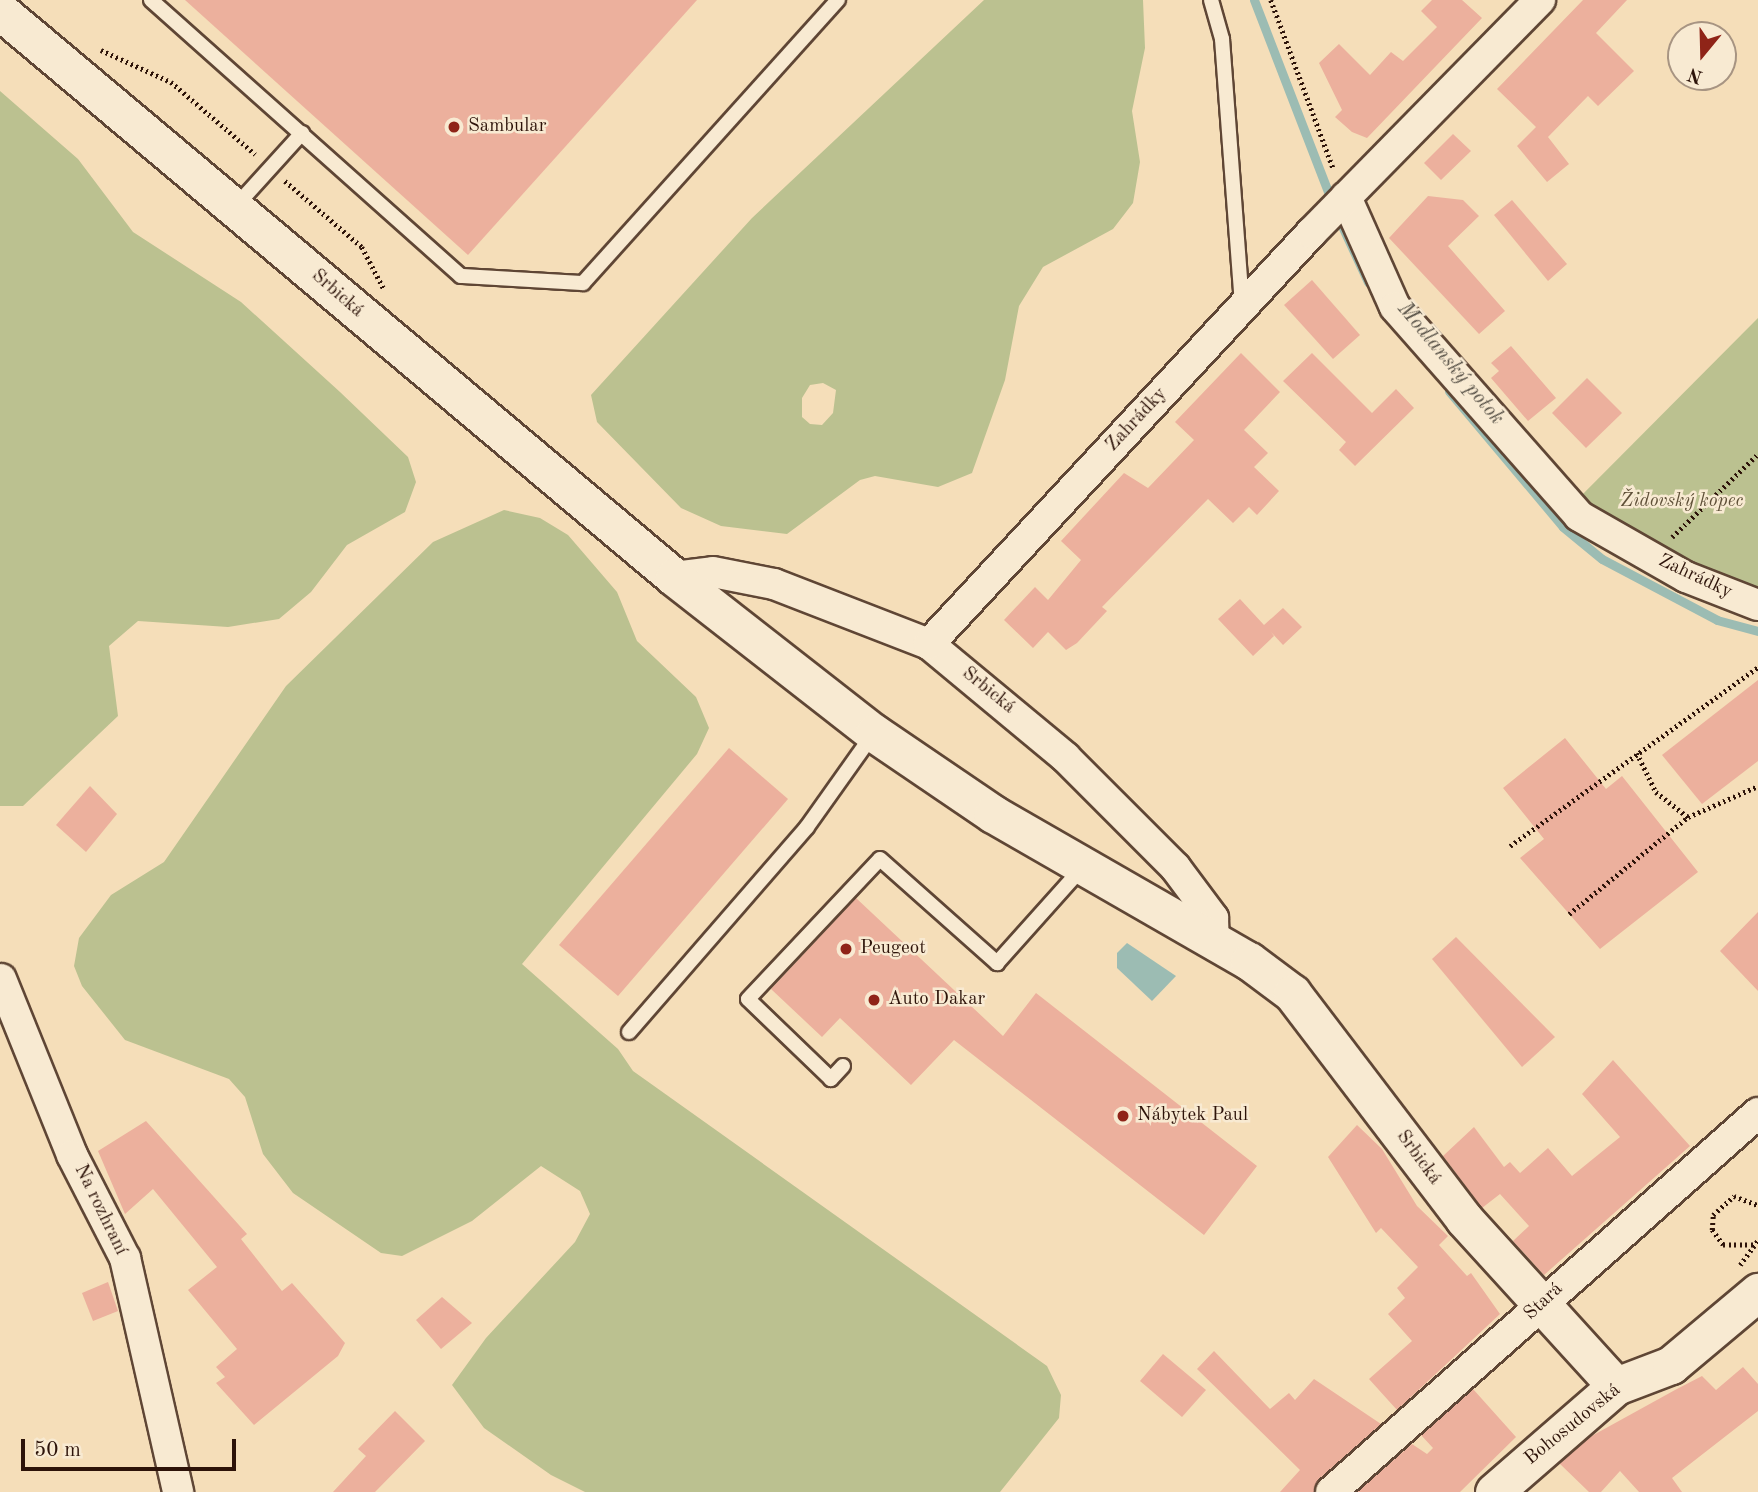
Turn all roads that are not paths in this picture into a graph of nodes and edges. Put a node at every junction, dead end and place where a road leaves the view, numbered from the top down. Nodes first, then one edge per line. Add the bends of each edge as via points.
1 (151, 0) edge
2 (838, 0) edge
3 (1211, 0) edge
4 (1540, 0) edge
5 (0, 11) edge
6 (302, 133) junction
7 (1346, 197) junction
8 (235, 206) junction
9 (1242, 308) junction
10 (674, 578) junction
11 (1758, 605) edge
12 (929, 645) junction
13 (874, 733) junction
14 (1083, 867) junction
15 (1214, 941) junction
16 (1, 979) edge
17 (629, 1032) dead end
18 (843, 1066) dead end
19 (1758, 1113) edge
20 (1747, 1282) edge
21 (1542, 1305) junction
22 (1616, 1386) junction
23 (178, 1492) edge
24 (1331, 1492) edge
25 (1494, 1492) edge

1 - 6 lane
2 - 6 lane via 583,283 461,276
3 - 9 lane via 1222,39
4 - 7 street, Zahrádky
5 - 8 street, Srbická
6 - 8 lane via 267,165
7 - 9 street, Zahrádky
7 - 11 street, Zahrádky via 1395,307 1524,461 1579,516 1651,557
8 - 10 street, Srbická
9 - 12 street, Zahrádky
10 - 12 street, Srbická via 713,572 774,584
10 - 13 street, Srbická
12 - 15 street, Srbická via 1055,748 1175,867 1213,918
13 - 14 street, Srbická
13 - 17 lane via 807,827
14 - 15 street, Srbická
14 - 18 lane via 997,963 880,859 748,999 831,1079
15 - 21 street, Srbická via 1275,979 1313,1015 1421,1165
16 - 23 street, Na rozhraní via 72,1155 125,1258
19 - 21 street, Stará
20 - 22 street, Bohosudovská via 1671,1365
21 - 22 street, Srbická
21 - 24 street, Stará
22 - 25 street, Bohosudovská

